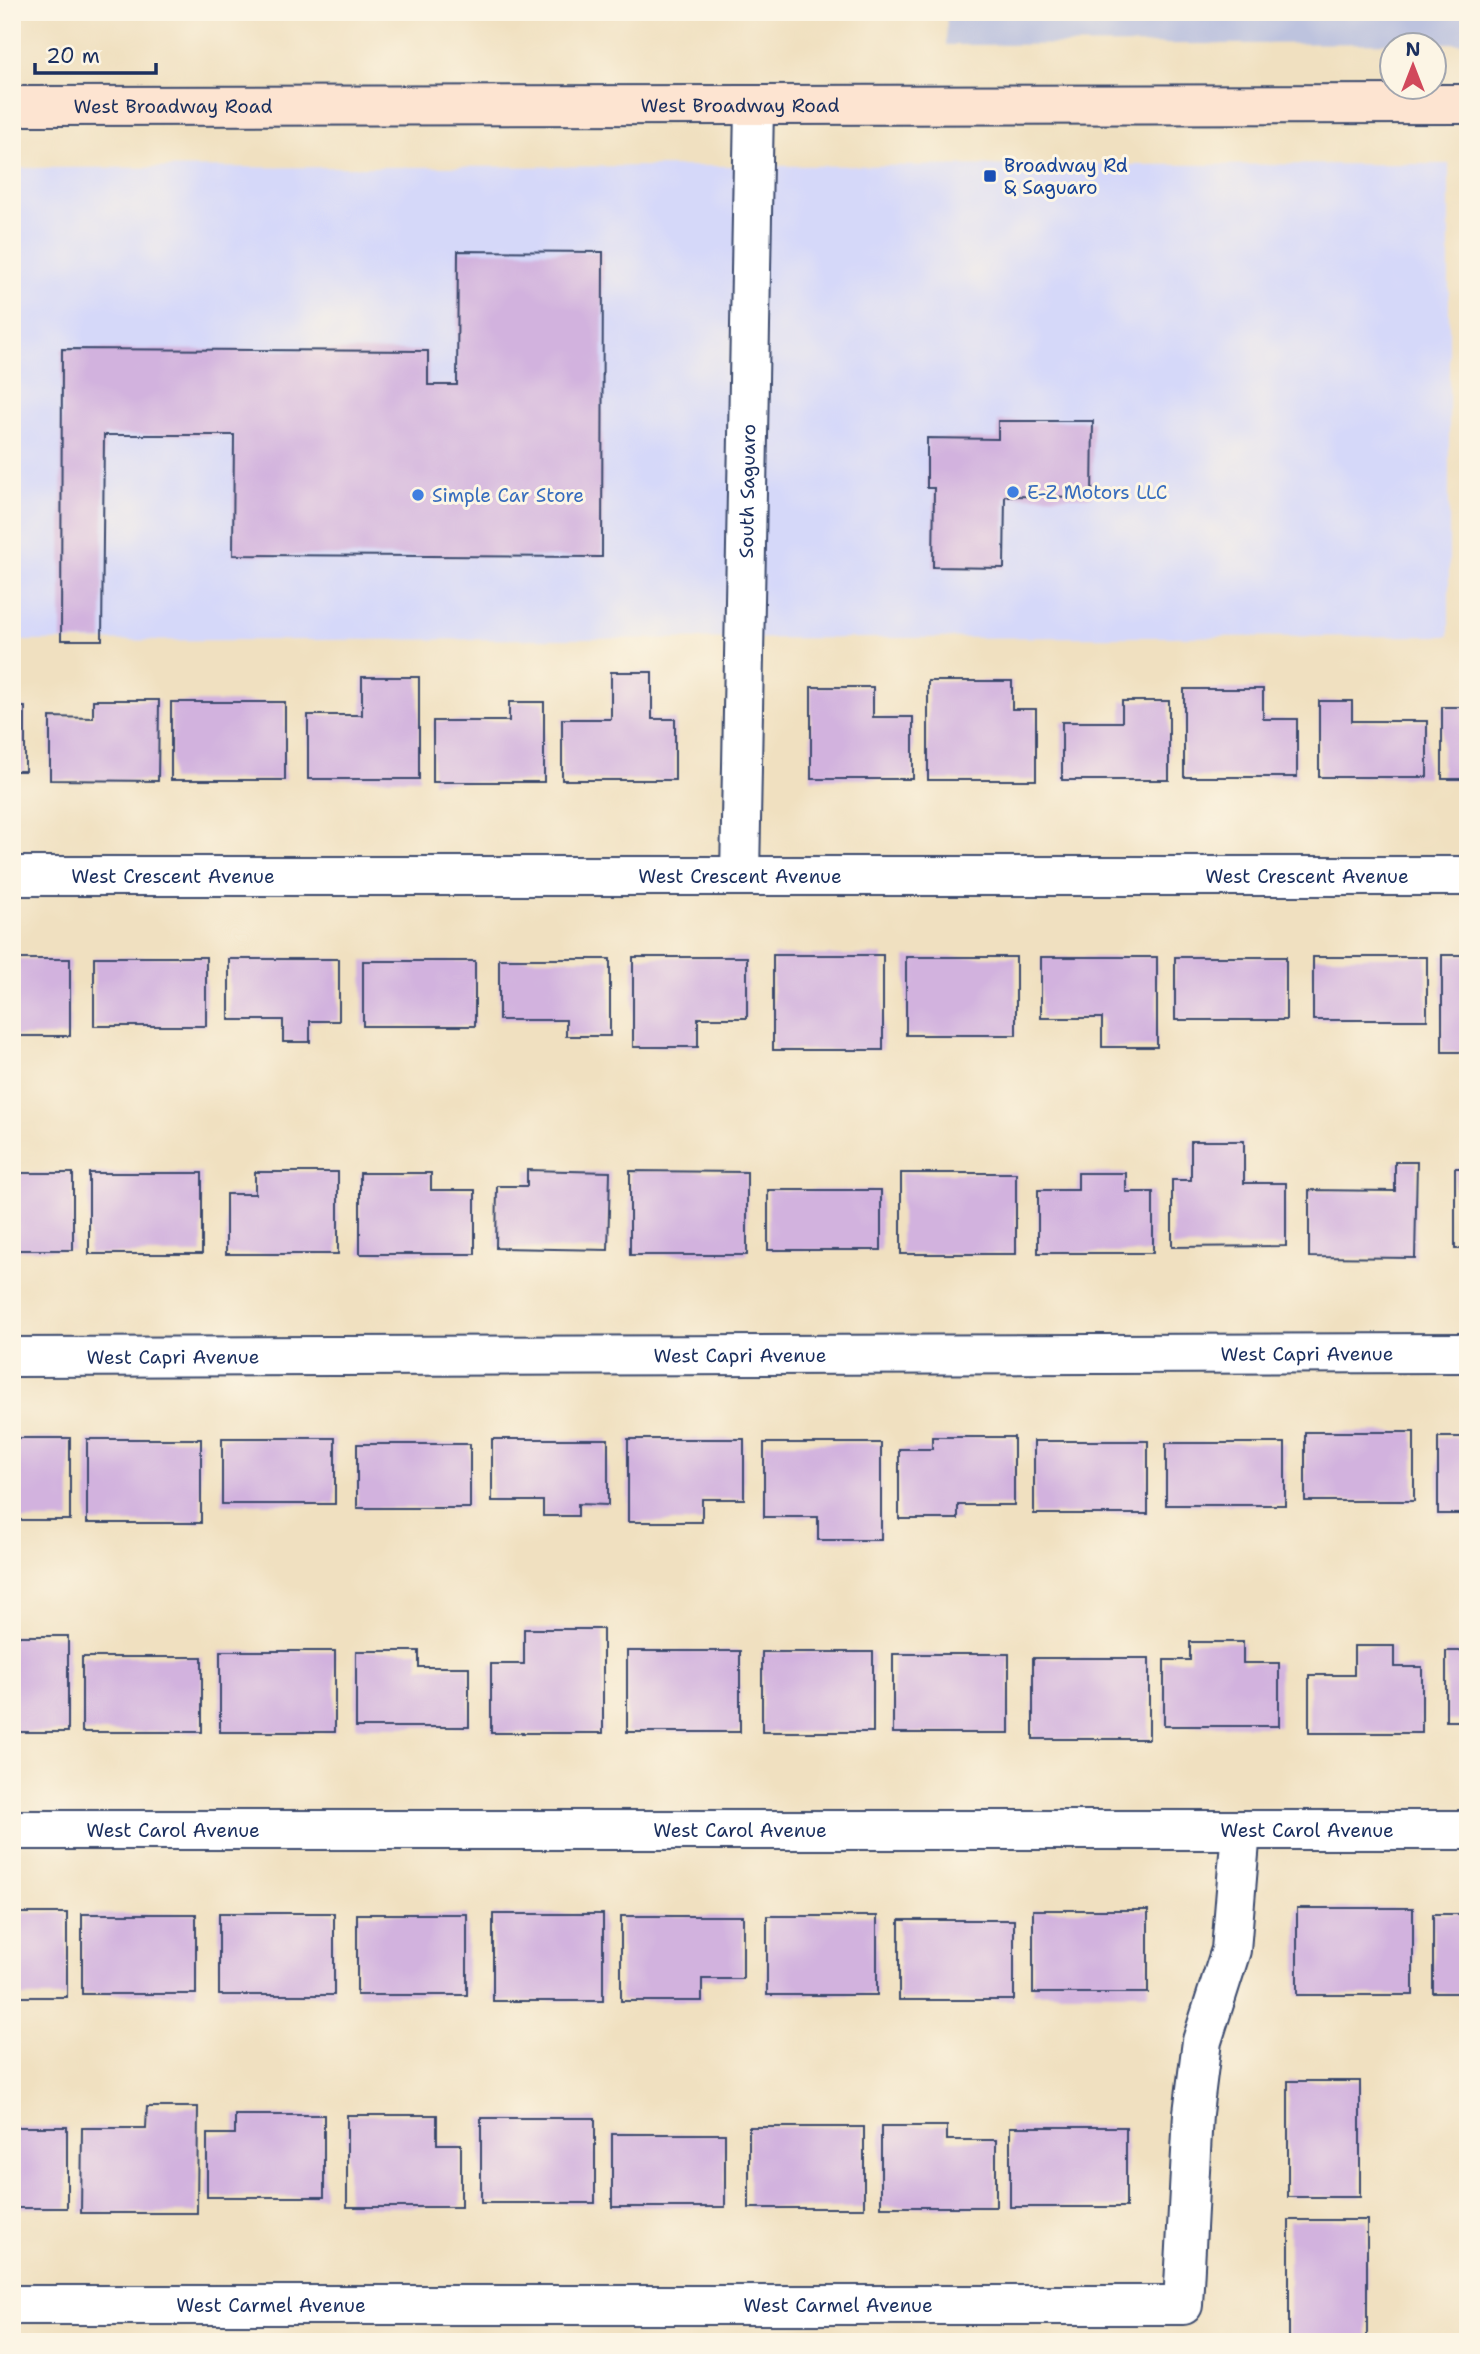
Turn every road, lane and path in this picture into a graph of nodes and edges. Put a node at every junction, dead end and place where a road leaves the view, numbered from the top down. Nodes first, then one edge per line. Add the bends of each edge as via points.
1 (1468, 104) edge
2 (12, 106) edge
3 (754, 106) junction
4 (12, 876) edge
5 (740, 876) junction
6 (1468, 876) edge
7 (1468, 1353) edge
8 (12, 1357) edge
9 (12, 1830) edge
10 (1241, 1830) junction
11 (1468, 1830) edge
12 (12, 2305) edge

1 - 3 main road, West Broadway Road
2 - 3 main road, West Broadway Road
3 - 5 street, South Saguaro
4 - 5 street, West Crescent Avenue
5 - 6 street, West Crescent Avenue
7 - 8 street, West Capri Avenue
9 - 10 street, West Carol Avenue
10 - 11 street, West Carol Avenue
10 - 12 street, West Carmel Avenue via 1231,1950 1202,2041 1193,2113 1183,2305

